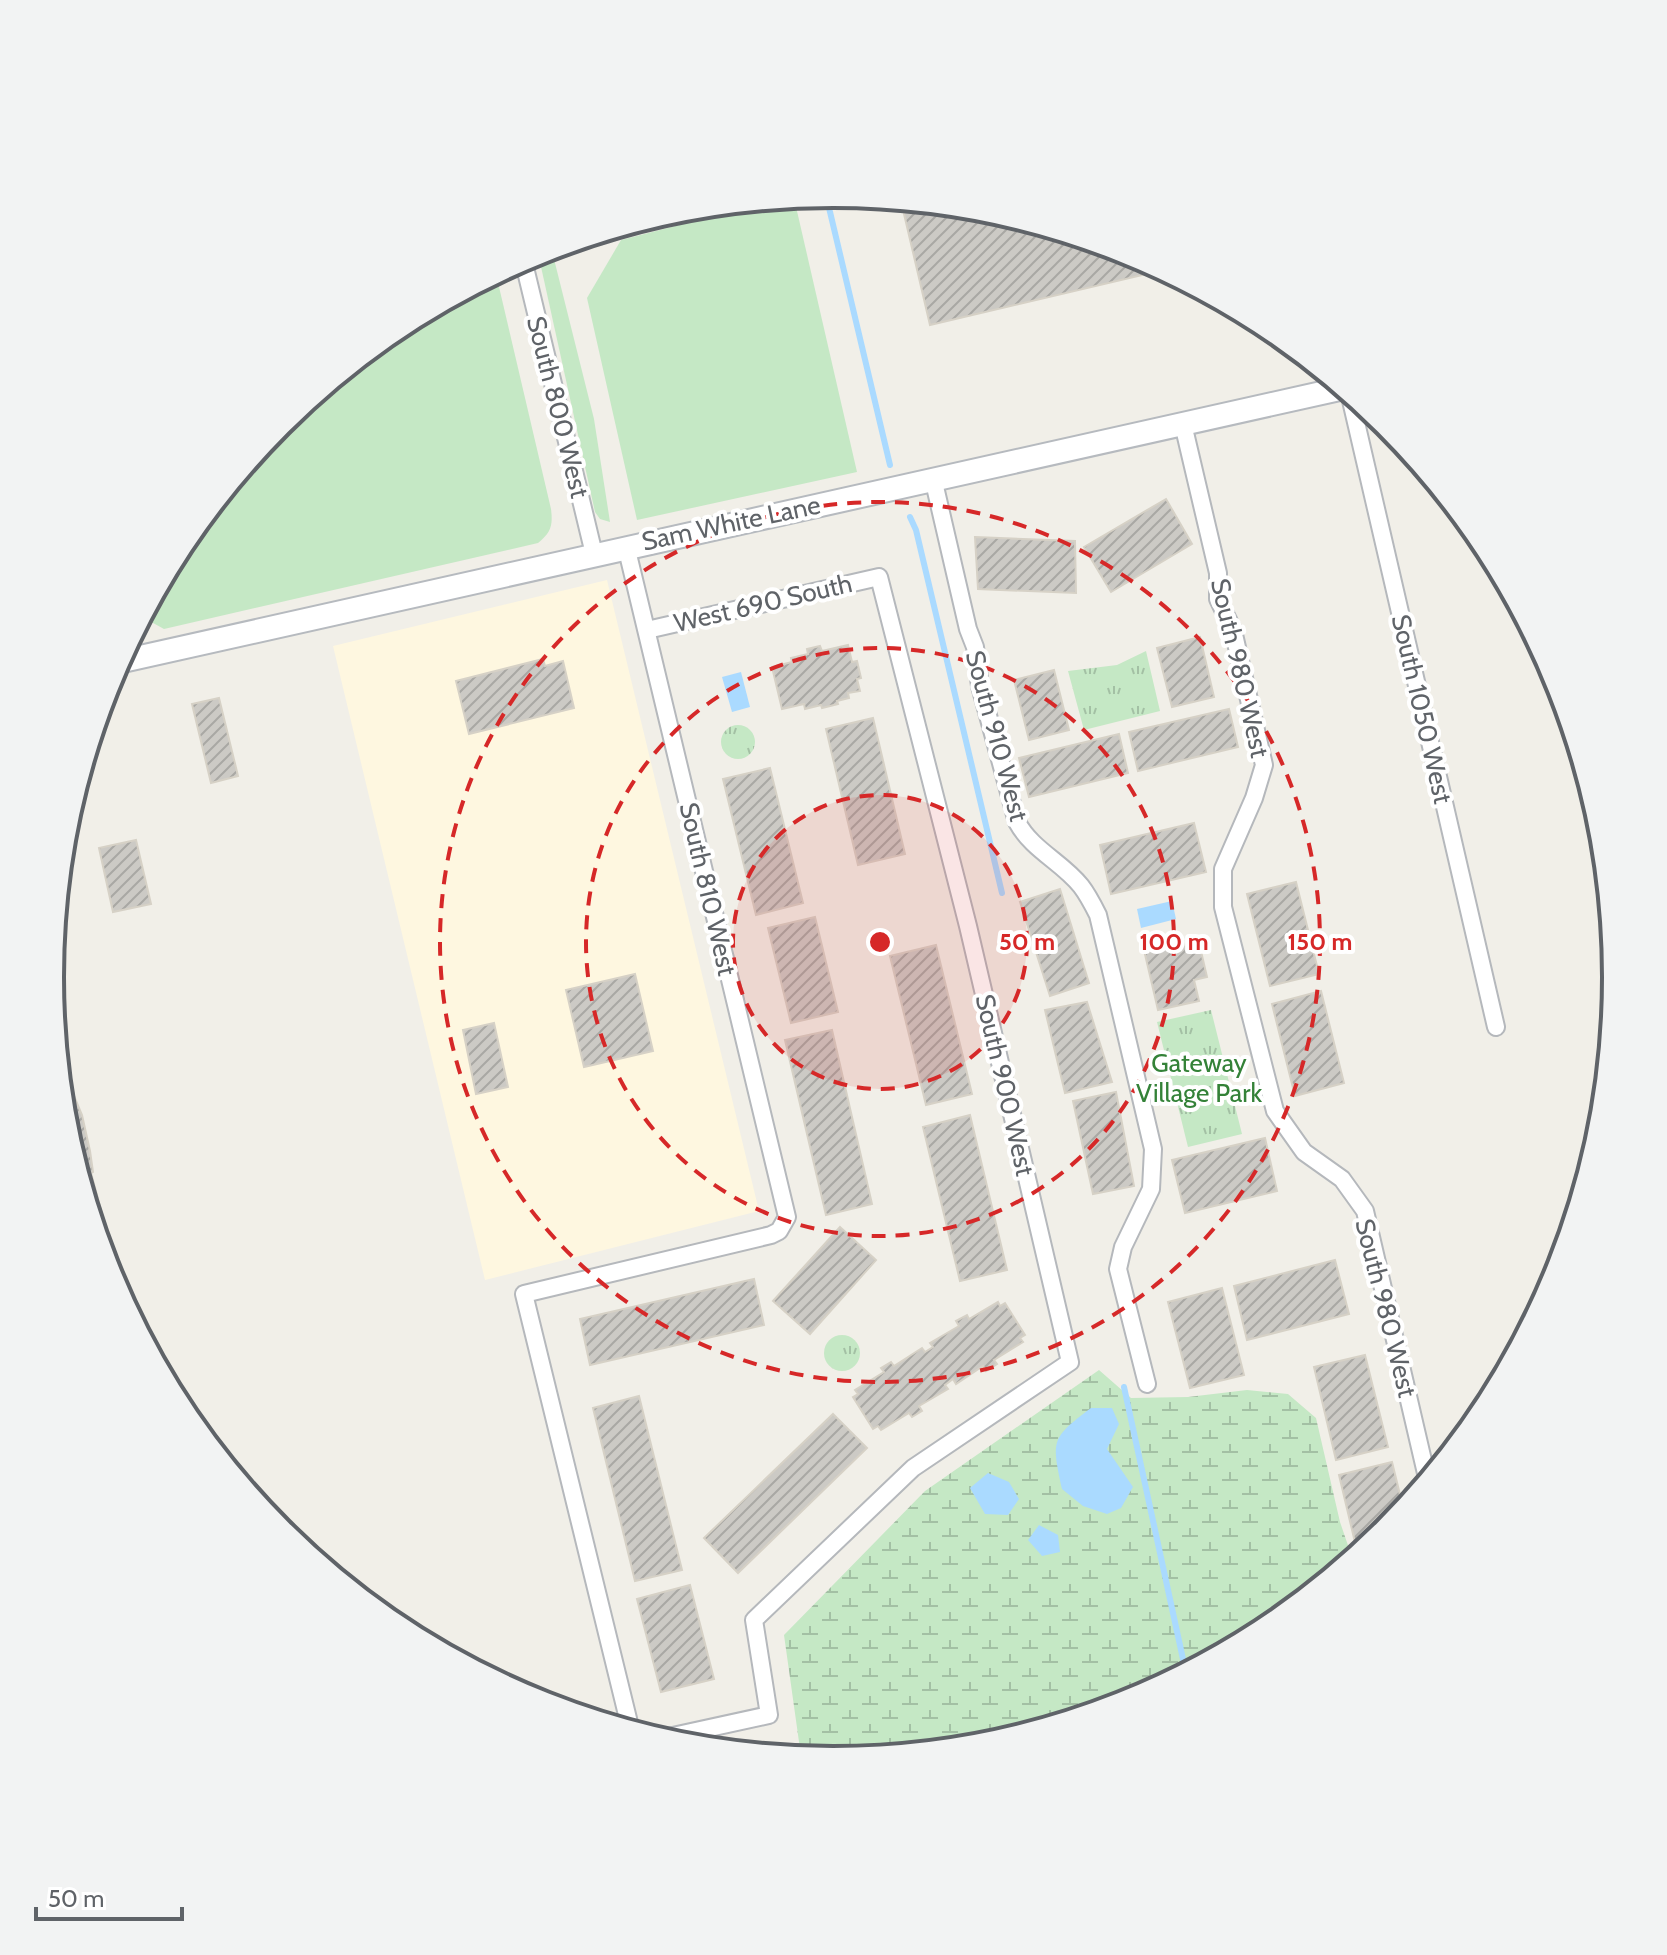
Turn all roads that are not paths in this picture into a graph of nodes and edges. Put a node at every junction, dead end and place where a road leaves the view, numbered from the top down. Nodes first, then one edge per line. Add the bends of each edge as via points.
1 (526, 273) edge
2 (1331, 391) edge
3 (1353, 410) edge
4 (1183, 424) junction
5 (933, 478) junction
6 (626, 546) junction
7 (594, 554) junction
8 (879, 577) joint
9 (647, 630) junction
10 (134, 658) edge
11 (1496, 1027) dead end
12 (1147, 1384) dead end
13 (1425, 1469) edge
14 (628, 1719) edge
15 (688, 1733) edge

1 - 7 street, South 800 West
2 - 4 street, Sam White Lane
3 - 11 street, South 1050 West
4 - 5 street, Sam White Lane
4 - 13 street, South 980 West via 1218,573 1218,599 1233,630 1264,765 1223,869 1223,907 1275,1111 1304,1152 1342,1179 1365,1211
5 - 6 street, Sam White Lane
5 - 12 street, South 910 West via 1017,822 1023,834 1080,884 1098,915 1143,1105 1153,1149 1151,1189 1118,1269
6 - 7 street, Sam White Lane
6 - 9 street, South 810 West
7 - 10 street, Sam White Lane
8 - 9 street, West 690 South
8 - 15 street, South 900 West via 1070,1362 913,1468 754,1620 769,1715
9 - 14 street, South 810 West via 787,1217 779,1231 751,1241 524,1294

